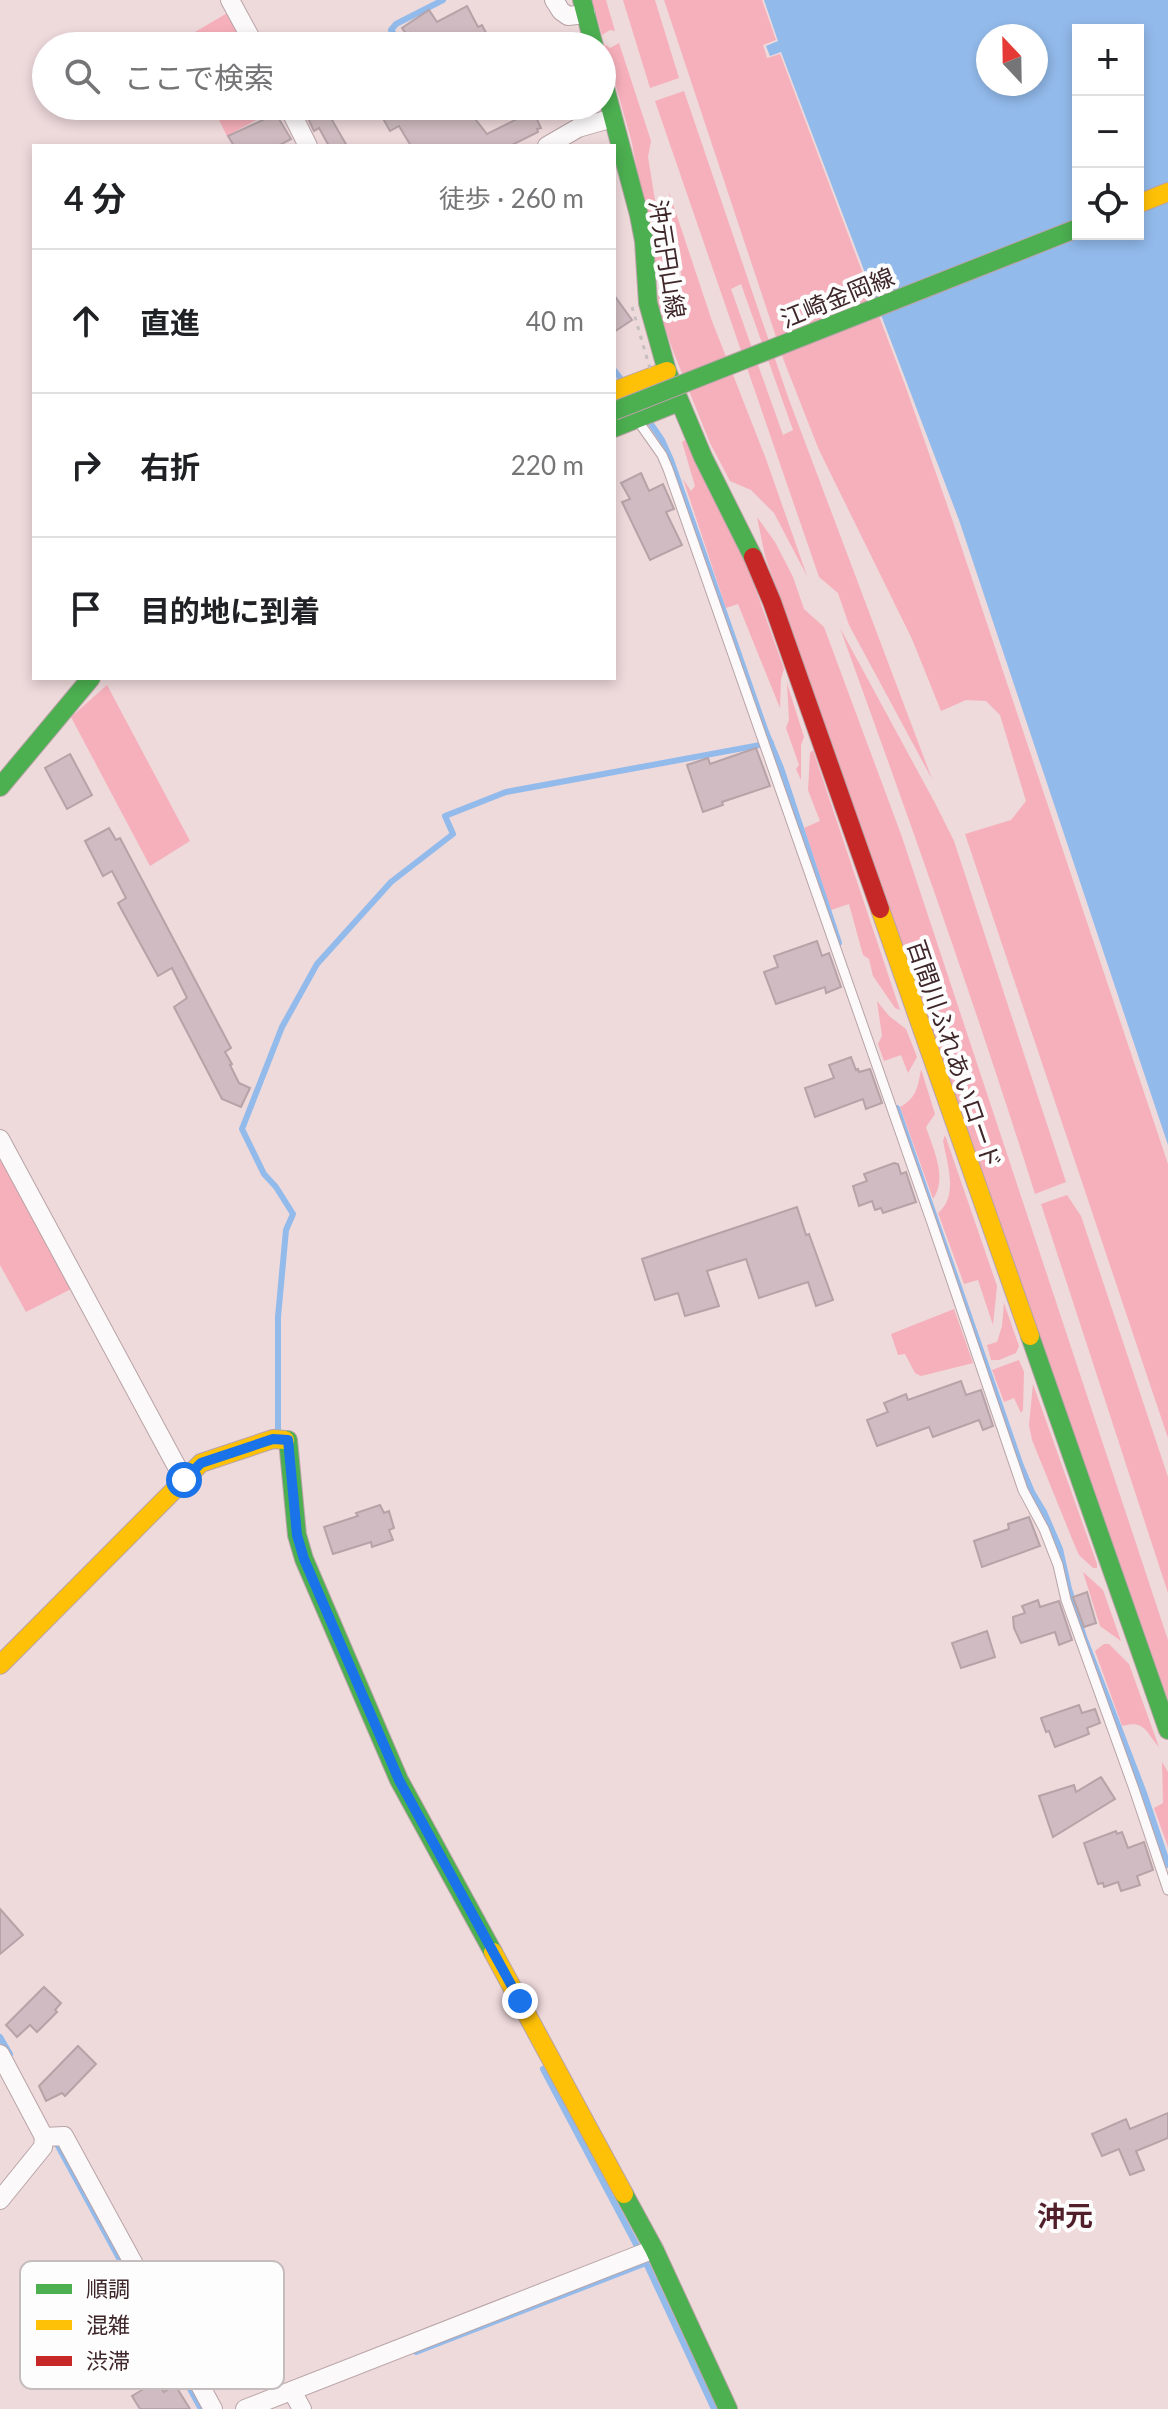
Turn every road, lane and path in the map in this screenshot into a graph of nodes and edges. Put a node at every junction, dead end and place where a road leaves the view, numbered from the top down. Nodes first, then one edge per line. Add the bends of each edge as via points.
1 (230, 0) edge
2 (554, 0) edge
3 (584, 7) edge
4 (247, 32) edge
5 (590, 32) edge
6 (295, 120) edge
7 (606, 120) edge
8 (614, 120) edge
9 (307, 144) edge
10 (550, 144) edge
11 (1168, 192) edge
12 (1144, 202) edge
13 (1072, 230) edge
14 (632, 307) dead end
15 (660, 376) junction
16 (616, 390) edge
17 (679, 402) junction
18 (616, 410) edge
19 (637, 419) junction
20 (616, 427) edge
21 (89, 680) edge
22 (0, 787) edge
23 (0, 1139) edge
24 (184, 1480) junction
25 (0, 1665) edge
26 (1168, 1730) edge
27 (1168, 1890) edge
28 (0, 2054) edge
29 (44, 2137) junction
30 (0, 2200) edge
31 (646, 2253) junction
32 (132, 2261) edge
33 (202, 2389) edge
34 (296, 2399) edge
35 (213, 2409) edge
36 (245, 2409) edge
37 (728, 2409) edge

1 - 4 street
2 - 3 street via 568,16
3 - 5 street
6 - 9 street
7 - 10 street
8 - 15 street, 沖元円山線 via 644,241
11 - 12 street
13 - 18 street, 江崎金岡線, bridge
14 - 15 path, bridge
15 - 16 street
15 - 17 street, 沖元円山線
17 - 19 street
17 - 26 street, 百間川ふれあいロード via 772,602
19 - 20 street
19 - 27 lane via 668,469 1023,1490 1058,1565
21 - 22 street
23 - 24 street
24 - 25 street
24 - 31 street via 201,1463 278,1438 288,1440 304,1559 399,1780
28 - 29 street
29 - 30 street via 43,2147
29 - 32 street via 64,2136
31 - 34 street
31 - 37 street
33 - 35 street
34 - 36 street

